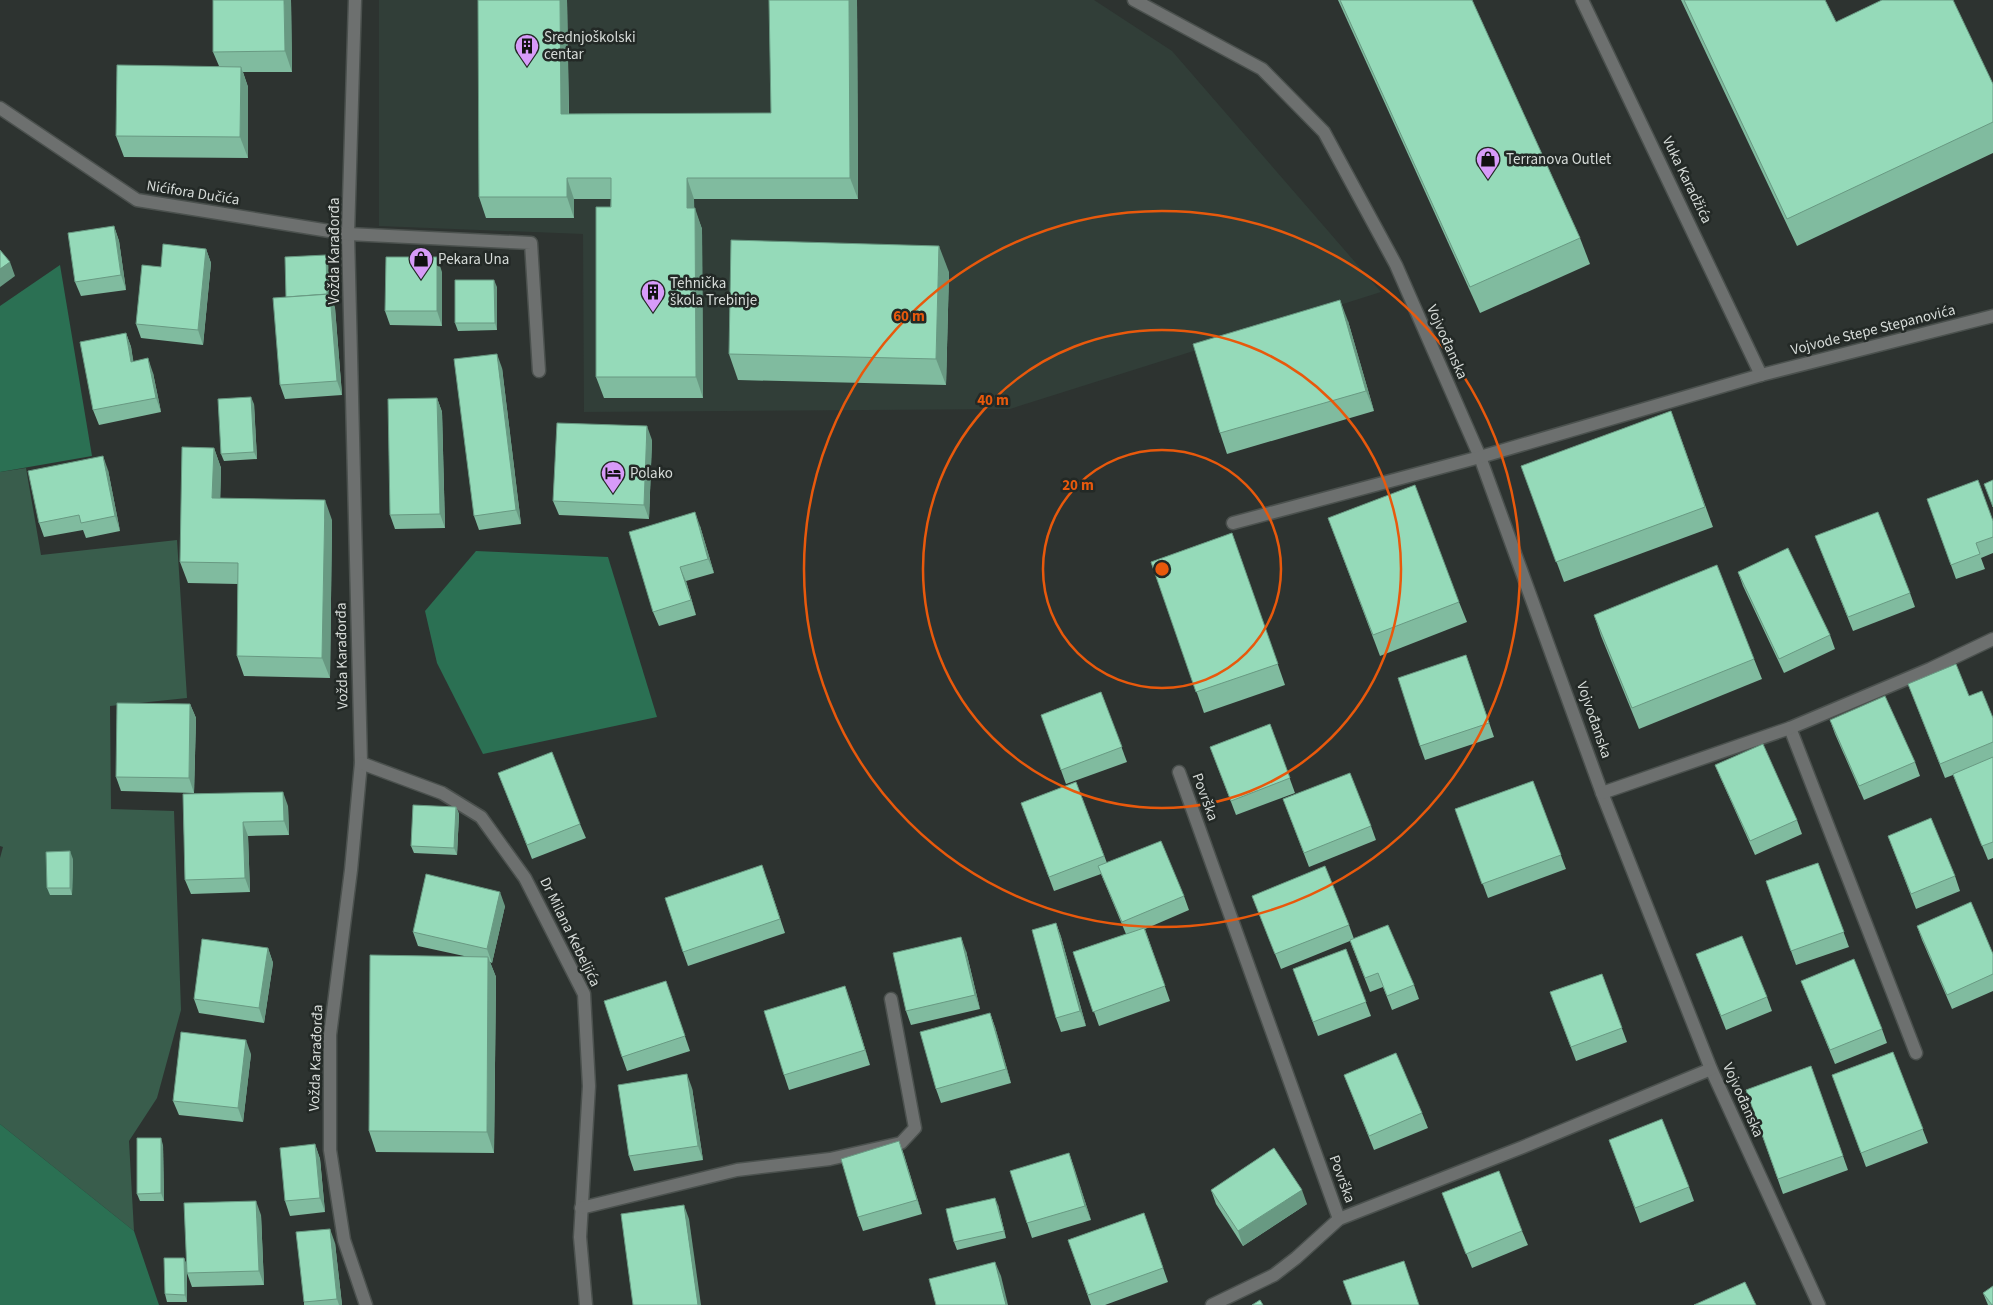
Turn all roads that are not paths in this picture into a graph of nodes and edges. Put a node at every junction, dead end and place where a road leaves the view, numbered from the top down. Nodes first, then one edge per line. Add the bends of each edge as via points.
1 (355, 0) edge
2 (1134, 0) edge
3 (1582, 0) edge
4 (0, 108) edge
5 (348, 234) junction
6 (1993, 316) edge
7 (539, 371) dead end
8 (1761, 375) junction
9 (1480, 457) junction
10 (1233, 524) dead end
11 (1993, 639) edge
12 (1790, 728) junction
13 (361, 763) junction
14 (1179, 772) dead end
15 (1602, 793) junction
16 (891, 999) dead end
17 (1916, 1053) dead end
18 (1711, 1069) junction
19 (581, 1208) junction
20 (1339, 1219) junction
21 (366, 1305) edge
22 (586, 1305) edge
23 (1212, 1305) edge
24 (1819, 1305) edge

1 - 5 street, Vožda Karađorđa
2 - 9 street, Vojvođanska via 1262,69 1324,132 1396,265
3 - 8 street, Vuka Karadžića
4 - 5 street, Nićifora Dučića via 138,200
5 - 7 street, Nićifora Dučića via 531,243
5 - 13 street, Vožda Karađorđa
6 - 8 street, Vojvode Stepe Stepanovića
8 - 9 street, Vojvode Stepe Stepanovića
9 - 10 street, Vojvode Stepe Stepanovića
9 - 15 street, Vojvođanska
11 - 12 street via 1922,673
12 - 15 street
12 - 17 street
13 - 19 street, Dr Milana Kebeljića via 442,793 481,817 525,878 584,994 589,1086
13 - 21 street, Vožda Karađorđa via 330,1035 330,1150 344,1240
14 - 20 street, Površka
15 - 18 street, Vojvođanska
16 - 19 street via 915,1128 901,1144 830,1159 737,1170
18 - 20 street, Površka
18 - 24 street, Vojvođanska
19 - 22 street, Dr Milana Kebeljića
20 - 23 street via 1274,1275

